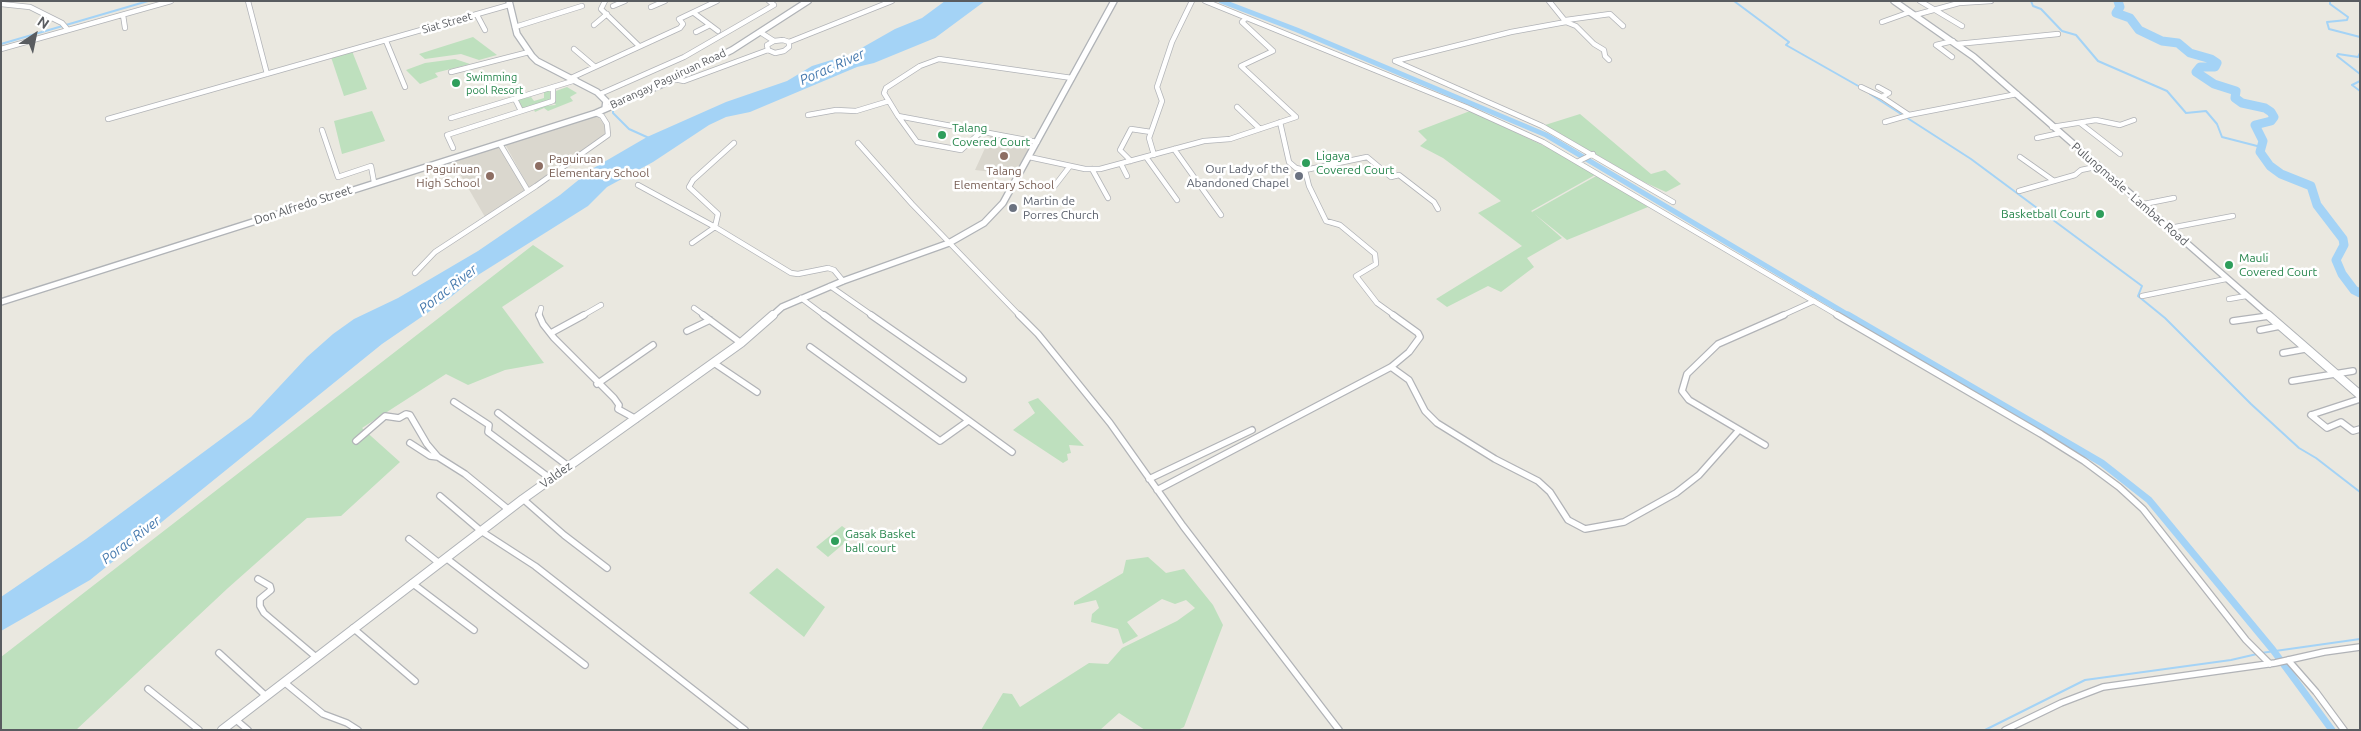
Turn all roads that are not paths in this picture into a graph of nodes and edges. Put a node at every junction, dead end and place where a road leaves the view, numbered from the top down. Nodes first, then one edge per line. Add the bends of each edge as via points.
1 (171, 1) edge
2 (248, 1) edge
3 (605, 1) edge
4 (625, 1) edge
5 (665, 1) edge
6 (717, 1) edge
7 (769, 1) edge
8 (808, 1) edge
9 (892, 1) edge
10 (1114, 1) edge
11 (1192, 1) edge
12 (1205, 1) edge
13 (1549, 1) edge
14 (1894, 1) edge
15 (1920, 1) edge
16 (1991, 1) edge
17 (509, 3) edge
18 (1, 4) edge
19 (582, 6) dead end
20 (613, 6) dead end
21 (651, 7) dead end
22 (1932, 9) junction
23 (694, 13) junction
24 (1912, 13) junction
25 (607, 14) junction
26 (123, 15) junction
27 (477, 15) junction
28 (1246, 18) junction
29 (1566, 21) junction
30 (1882, 22) dead end
31 (594, 25) dead end
32 (710, 25) junction
33 (1623, 26) dead end
34 (1962, 26) dead end
35 (515, 27) junction
36 (67, 28) junction
37 (125, 28) dead end
38 (485, 30) dead end
39 (718, 31) dead end
40 (696, 32) dead end
41 (760, 32) junction
42 (2058, 34) dead end
43 (386, 40) junction
44 (774, 41) junction
45 (789, 42) junction
46 (1955, 43) junction
47 (639, 46) junction
48 (1, 49) edge
49 (574, 49) dead end
50 (768, 50) junction
51 (529, 52) junction
52 (1952, 57) dead end
53 (1609, 60) dead end
54 (594, 66) junction
55 (451, 72) dead end
56 (267, 74) junction
57 (1072, 78) junction
58 (573, 79) junction
59 (674, 79) junction
60 (1878, 86) dead end
61 (405, 87) dead end
62 (1861, 87) dead end
63 (553, 88) junction
64 (600, 94) junction
65 (2017, 94) junction
66 (1882, 97) junction
67 (515, 99) junction
68 (889, 101) junction
69 (1237, 107) dead end
70 (605, 109) junction
71 (518, 112) junction
72 (596, 113) junction
73 (808, 115) dead end
74 (1906, 115) junction
75 (898, 116) junction
76 (451, 118) dead end
77 (108, 119) dead end
78 (518, 120) dead end
79 (2134, 120) dead end
80 (1280, 122) junction
81 (1885, 122) dead end
82 (2080, 123) junction
83 (2052, 127) junction
84 (1260, 129) junction
85 (322, 130) dead end
86 (982, 132) junction
87 (1151, 132) junction
88 (2060, 133) junction
89 (2037, 138) dead end
90 (1037, 142) junction
91 (734, 143) dead end
92 (858, 143) dead end
93 (500, 144) junction
94 (453, 148) dead end
95 (1174, 149) junction
96 (2120, 154) dead end
97 (1154, 155) junction
98 (1591, 155) junction
99 (1029, 157) junction
100 (1146, 157) junction
101 (2020, 157) dead end
102 (1581, 160) junction
103 (1132, 161) junction
104 (1121, 164) junction
105 (1070, 166) junction
106 (2100, 166) junction
107 (1092, 169) junction
108 (1305, 170) junction
109 (1127, 176) dead end
110 (2054, 181) junction
111 (374, 182) junction
112 (638, 185) dead end
113 (1053, 188) dead end
114 (528, 191) junction
115 (2018, 191) dead end
116 (1108, 198) dead end
117 (2174, 198) dead end
118 (1177, 200) dead end
119 (1673, 202) dead end
120 (2144, 204) junction
121 (1438, 209) dead end
122 (1221, 215) dead end
123 (2233, 216) dead end
124 (715, 227) junction
125 (2170, 228) junction
126 (692, 243) dead end
127 (949, 243) junction
128 (414, 273) dead end
129 (2226, 279) junction
130 (843, 280) junction
131 (830, 286) junction
132 (2142, 296) dead end
133 (2246, 296) junction
134 (801, 298) junction
135 (2230, 299) dead end
136 (1814, 300) junction
137 (1, 302) edge
138 (601, 305) dead end
139 (541, 308) dead end
140 (694, 308) dead end
141 (2269, 316) junction
142 (710, 320) junction
143 (2233, 321) dead end
144 (2280, 326) junction
145 (2260, 330) dead end
146 (687, 331) dead end
147 (551, 333) junction
148 (741, 343) junction
149 (653, 344) dead end
150 (810, 346) dead end
151 (2305, 349) junction
152 (2283, 353) dead end
153 (714, 363) junction
154 (1392, 367) junction
155 (2353, 371) dead end
156 (2334, 374) junction
157 (963, 379) dead end
158 (2292, 381) dead end
159 (597, 384) junction
160 (757, 392) dead end
161 (2360, 397) edge
162 (454, 402) dead end
163 (498, 413) dead end
164 (636, 419) junction
165 (968, 421) junction
166 (2360, 429) edge
167 (1252, 430) dead end
168 (1739, 430) junction
169 (356, 442) dead end
170 (410, 443) dead end
171 (1765, 445) dead end
172 (1012, 452) dead end
173 (438, 457) junction
174 (568, 466) junction
175 (551, 479) junction
176 (1149, 479) junction
177 (1157, 490) junction
178 (440, 496) dead end
179 (523, 499) junction
180 (509, 510) junction
181 (482, 531) junction
182 (409, 539) dead end
183 (446, 558) junction
184 (439, 563) junction
185 (607, 568) dead end
186 (258, 579) dead end
187 (412, 583) junction
188 (353, 628) junction
189 (474, 630) dead end
190 (2360, 648) edge
191 (219, 653) dead end
192 (316, 657) junction
193 (2287, 661) junction
194 (2270, 662) junction
195 (585, 665) dead end
196 (415, 681) dead end
197 (284, 682) junction
198 (148, 689) dead end
199 (266, 696) junction
200 (235, 719) junction
201 (199, 730) edge
202 (222, 730) edge
203 (248, 730) edge
204 (358, 730) edge
205 (745, 730) edge
206 (1339, 730) edge
207 (2005, 730) edge
208 (2344, 730) edge

1 - 26 street
2 - 56 street
3 - 25 street via 601,9
4 - 20 street
5 - 21 street
6 - 23 street
7 - 64 street via 774,5 698,49
8 - 41 street, Barangay Paguiruan Road
9 - 45 street
10 - 57 street, Valdez
11 - 87 street via 1172,42 1156,87 1162,101
12 - 28 street
13 - 29 street
14 - 24 street, Pulungmasle - Lambac Road
15 - 22 street
16 - 22 street
17 - 27 street, Siat Street
17 - 35 street
18 - 36 street via 30,7
19 - 35 street
22 - 24 street
22 - 34 street
23 - 32 street
23 - 47 street via 679,19 683,24 680,28
24 - 30 street
24 - 46 street, Pulungmasle - Lambac Road
25 - 31 street
25 - 47 street
26 - 36 street
26 - 37 street
27 - 38 street
27 - 43 street, Siat Street
28 - 80 street via 1242,22 1273,51 1241,66 1296,117
28 - 102 street via 1496,120
29 - 33 street via 1610,14
29 - 53 street via 1604,50
29 - 98 street via 1395,61 1515,114
32 - 39 street
32 - 40 street
35 - 51 street
36 - 48 street
41 - 44 street
41 - 59 street, Barangay Paguiruan Road
42 - 46 street
43 - 56 street, Siat Street
43 - 61 street
44 - 45 street
44 - 50 street via 767,45
45 - 50 street via 790,47 784,51 775,53
46 - 52 street via 1936,45
46 - 65 street, Pulungmasle - Lambac Road
47 - 54 street
49 - 54 street
50 - 59 street via 684,81
51 - 55 street
51 - 58 street via 537,61
54 - 58 street
56 - 77 street, Siat Street
57 - 68 street via 940,59 920,66 886,88 884,93
57 - 90 street, Valdez
58 - 63 street
58 - 64 street
59 - 70 street, Barangay Paguiruan Road
60 - 66 street via 1889,93
62 - 66 street
63 - 67 street
63 - 71 street via 553,101
64 - 70 street via 606,101
65 - 74 street
65 - 83 street, Pulungmasle - Lambac Road
66 - 74 street
67 - 71 street
67 - 76 street
68 - 73 street via 856,111 836,110
68 - 75 street
69 - 84 street
70 - 72 street, Don Alfredo Street
71 - 78 street
71 - 94 street via 447,135
72 - 93 street, Don Alfredo Street
72 - 114 street via 607,124 608,135
74 - 81 street
75 - 86 street
75 - 86 street via 917,142 961,150
79 - 82 street via 2120,125 2106,119
80 - 84 street
80 - 108 street via 1289,162
82 - 83 street
82 - 96 street
83 - 88 street, Pulungmasle - Lambac Road
84 - 95 street via 1230,139 1204,141
85 - 111 street via 338,177 371,166
86 - 90 street
87 - 97 street via 1148,138
87 - 103 street via 1131,129 1120,150
88 - 89 street
88 - 106 street, Pulungmasle - Lambac Road
90 - 99 street, Valdez
91 - 124 street via 689,187 718,214
92 - 127 street
93 - 111 street, Don Alfredo Street
93 - 114 street
95 - 97 street
95 - 122 street
97 - 100 street
98 - 102 street
98 - 119 street
99 - 105 street
99 - 127 street, Valdez via 1004,203 984,223
100 - 103 street
100 - 118 street
101 - 110 street
102 - 136 street
103 - 104 street
104 - 107 street
104 - 109 street
105 - 107 street
105 - 113 street
106 - 110 street
106 - 120 street, Pulungmasle - Lambac Road
107 - 116 street
108 - 121 street via 1367,157 1391,177 1399,175 1434,202
108 - 154 street via 1326,221 1340,225 1375,254 1376,264 1356,276 1377,303 1420,335 1418,342
110 - 115 street
111 - 137 street, Don Alfredo Street
112 - 124 street
114 - 128 street via 435,252
117 - 120 street
120 - 125 street, Pulungmasle - Lambac Road
123 - 125 street
124 - 126 street
124 - 130 street via 791,273 828,268
125 - 129 street, Pulungmasle - Lambac Road
127 - 130 street, Valdez
127 - 176 street via 1068,370
129 - 132 street
129 - 133 street, Pulungmasle - Lambac Road
130 - 131 street, Valdez
131 - 134 street, Valdez
131 - 157 street
133 - 135 street
133 - 141 street, Pulungmasle - Lambac Road
134 - 148 street, Valdez via 774,313
134 - 165 street
136 - 168 street via 1718,344 1687,374 1682,391 1684,396
136 - 194 street via 2041,434 2119,487 2143,509 2258,653
138 - 147 street
139 - 147 street via 539,315
140 - 142 street
141 - 143 street
141 - 144 street, Pulungmasle - Lambac Road
142 - 146 street
142 - 148 street
144 - 145 street
144 - 151 street, Pulungmasle - Lambac Road
147 - 159 street
148 - 153 street, Valdez
149 - 159 street
150 - 165 street via 940,441
151 - 152 street
151 - 156 street, Pulungmasle - Lambac Road
153 - 160 street
153 - 164 street, Valdez
154 - 168 street via 1409,380 1425,411 1437,423 1538,481 1550,492 1568,520 1584,529 1624,522 1676,493 1700,475
154 - 177 street
155 - 156 street
156 - 158 street
156 - 161 street, Pulungmasle - Lambac Road
159 - 164 street via 614,398 618,409
161 - 166 street via 2311,415 2327,428 2341,422 2354,431
162 - 175 street via 489,425 488,432
163 - 174 street
164 - 174 street, Valdez
165 - 172 street
167 - 176 street
168 - 171 street
169 - 173 street via 385,416 399,418 408,414
170 - 173 street via 430,456
173 - 180 street via 465,474
174 - 175 street, Valdez
175 - 179 street, Valdez
176 - 177 street
177 - 206 street
178 - 181 street
179 - 180 street, Valdez
179 - 185 street
180 - 181 street, Valdez
181 - 183 street, Valdez
181 - 205 street via 535,566
182 - 184 street
183 - 184 street, Valdez
183 - 195 street
184 - 187 street, Valdez
186 - 192 street via 271,590 260,599 264,613
187 - 188 street, Valdez
187 - 189 street
188 - 192 street, Valdez
188 - 196 street
190 - 193 street
191 - 199 street
192 - 197 street, Valdez
193 - 194 street
193 - 208 street via 2316,692
194 - 207 street via 2103,687
197 - 199 street, Valdez
197 - 204 street via 323,714
198 - 201 street
199 - 200 street, Valdez
200 - 202 street, Valdez
200 - 203 street

